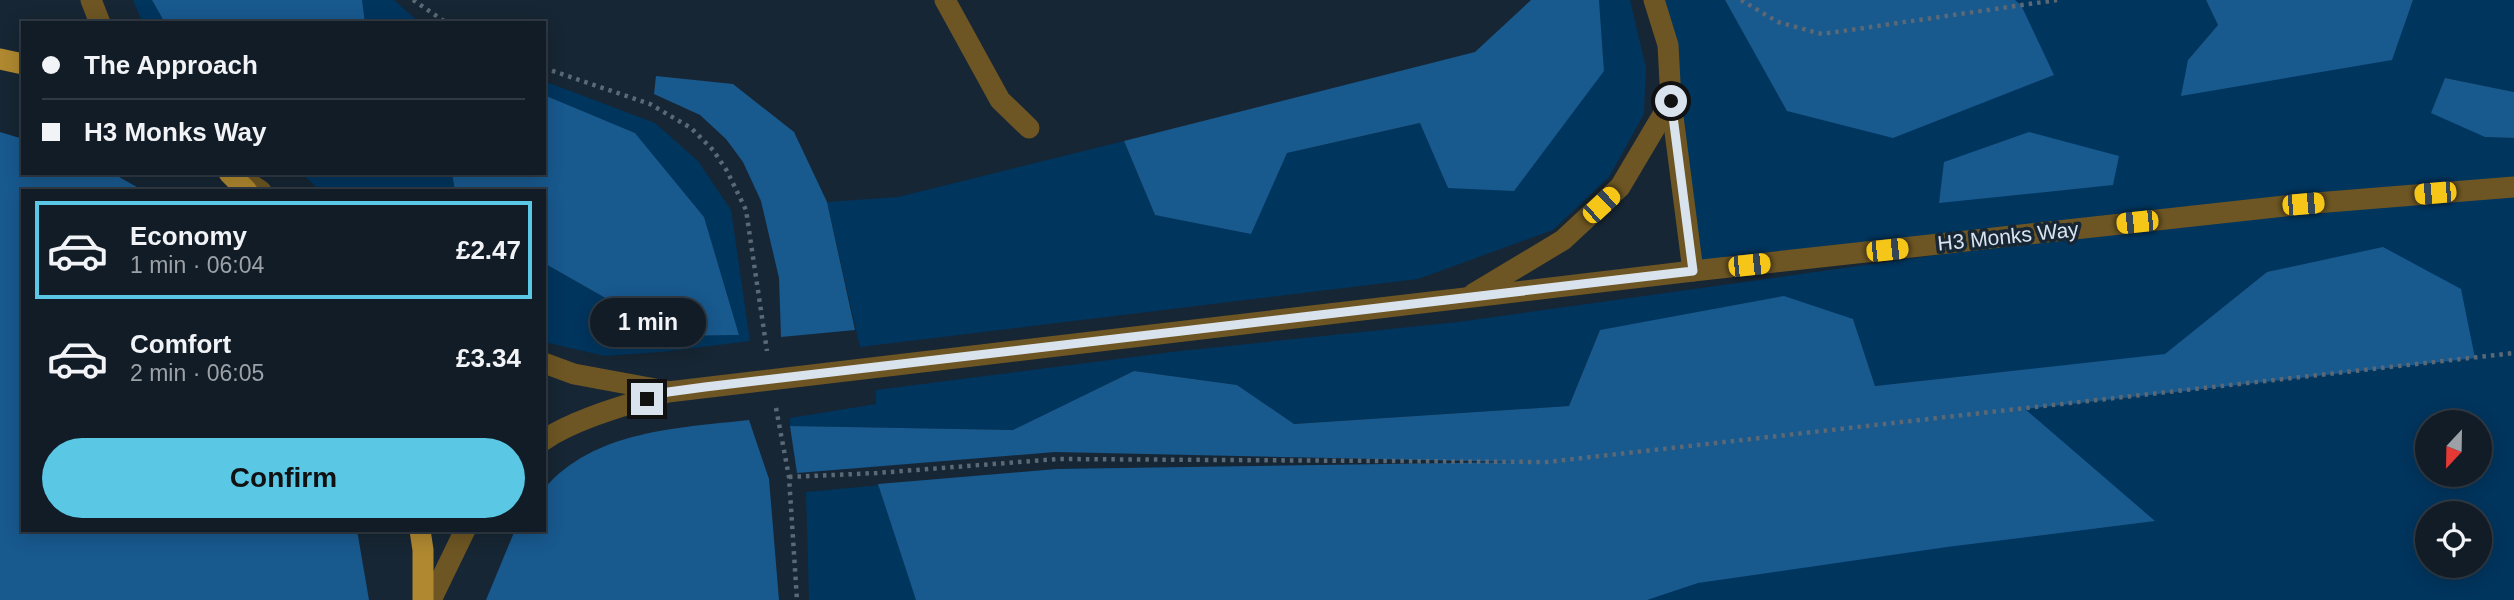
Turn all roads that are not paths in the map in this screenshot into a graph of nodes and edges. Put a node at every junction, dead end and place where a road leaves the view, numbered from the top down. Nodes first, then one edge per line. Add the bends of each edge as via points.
1 (91, 0) edge
2 (945, 0) edge
3 (1654, 0) edge
4 (99, 21) edge
5 (0, 59) edge
6 (21, 64) edge
7 (1671, 101) junction
8 (1029, 128) dead end
9 (234, 175) edge
10 (235, 175) edge
11 (2514, 187) edge
12 (245, 189) edge
13 (258, 189) edge
14 (1693, 271) junction
15 (1465, 298) junction
16 (546, 364) edge
17 (668, 392) junction
18 (546, 438) edge
19 (420, 532) edge
20 (464, 532) edge
21 (423, 600) edge
22 (431, 600) edge

1 - 4 street
2 - 8 street via 999,100
3 - 7 street via 1668,45
5 - 6 main road
7 - 14 street
7 - 15 street via 1620,187 1563,240
9 - 12 main road
10 - 13 street
11 - 14 street, H3 Monks Way via 2303,204
14 - 15 street, H3 Monks Way
15 - 17 street, H3 Monks Way
16 - 17 street, H3 Monks Way via 574,374
17 - 18 street, H3 Monks Way
19 - 21 main road
20 - 22 street

